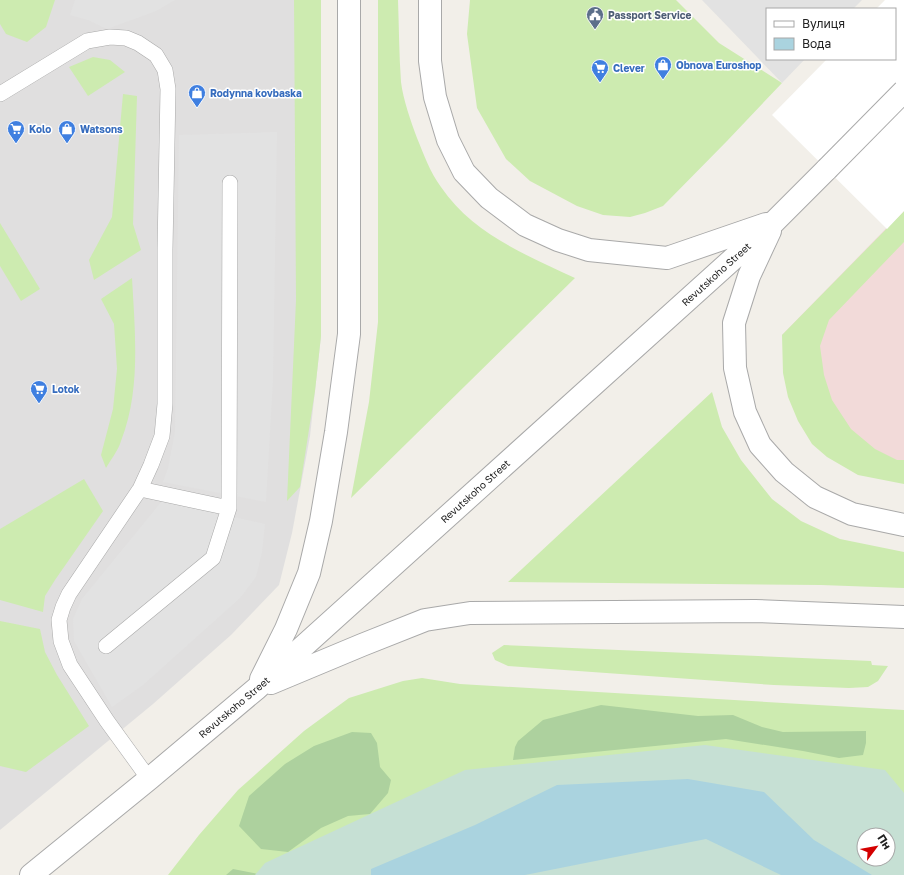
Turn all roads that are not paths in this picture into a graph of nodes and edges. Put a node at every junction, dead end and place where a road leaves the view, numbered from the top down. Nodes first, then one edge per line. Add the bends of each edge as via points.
1 (349, 0) edge
2 (430, 0) edge
3 (904, 91) edge
4 (0, 94) edge
5 (230, 183) dead end
6 (775, 221) junction
7 (140, 489) junction
8 (229, 508) junction
9 (904, 525) edge
10 (904, 617) edge
11 (106, 646) dead end
12 (256, 689) junction
13 (149, 779) junction
14 (31, 875) edge

1 - 12 street via 349,334 336,432 321,521 309,573 286,629
2 - 6 street via 430,61 435,97 448,140 464,172 489,198 524,225 589,250 668,258
3 - 6 street, Revutskoho Street, bridge
4 - 7 lane via 87,41 110,37 126,38 138,43 156,55 165,70 168,90 165,404 162,436
5 - 8 lane
6 - 9 street via 749,276 734,323 735,368 745,412 760,445 784,472 815,498 852,514
6 - 12 street, Revutskoho Street
7 - 8 lane
7 - 13 lane via 69,594 59,620 61,641 70,665 107,722
8 - 11 lane via 213,558
10 - 12 street via 754,611 470,613 426,620
12 - 13 street, Revutskoho Street
13 - 14 street, Revutskoho Street

